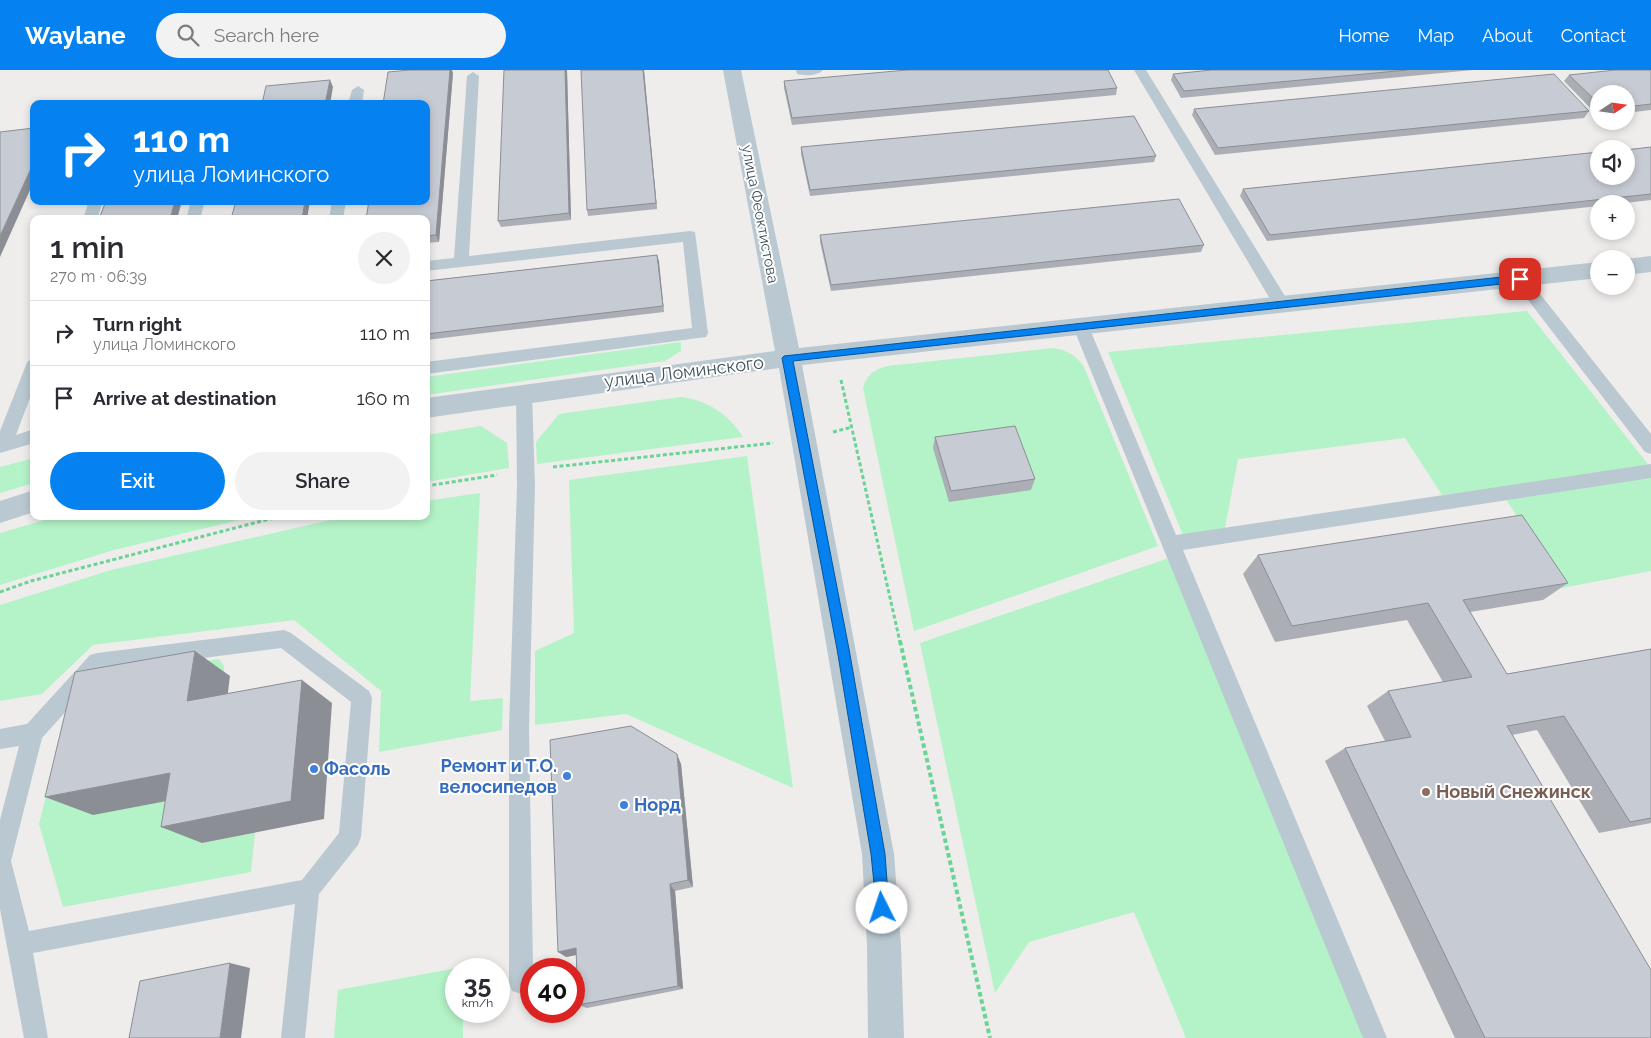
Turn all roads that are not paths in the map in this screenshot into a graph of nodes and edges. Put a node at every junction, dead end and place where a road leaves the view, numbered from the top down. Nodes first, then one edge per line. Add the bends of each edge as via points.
1 (732, 70) edge
2 (817, 70) edge
3 (1140, 70) edge
4 (802, 71) dead end
5 (473, 76) dead end
6 (358, 90) dead end
7 (356, 100) edge
8 (462, 262) junction
9 (1651, 264) edge
10 (430, 266) edge
11 (1635, 266) edge
12 (1590, 271) edge
13 (1520, 279) junction
14 (1282, 305) junction
15 (1081, 327) junction
16 (787, 358) junction
17 (430, 367) edge
18 (30, 374) edge
19 (524, 393) junction
20 (430, 407) edge
21 (30, 437) edge
22 (1, 445) edge
23 (1651, 447) edge
24 (1651, 472) edge
25 (30, 502) edge
26 (0, 512) edge
27 (1172, 544) junction
28 (33, 733) junction
29 (0, 739) edge
30 (1, 860) edge
31 (308, 890) junction
32 (20, 944) junction
33 (521, 958) edge
34 (36, 1038) edge
35 (294, 1038) edge
36 (886, 1038) edge
37 (1375, 1038) edge

1 - 16 street, улица Феоктистова
2 - 4 lane
3 - 14 lane
5 - 8 lane
6 - 7 lane
8 - 10 lane
8 - 17 lane via 690,236 700,333
9 - 11 street
12 - 13 street, улица Ломинского
13 - 14 street, улица Ломинского
13 - 23 lane
14 - 15 street, улица Ломинского
15 - 16 street, улица Ломинского
15 - 27 lane
16 - 19 street, улица Ломинского
16 - 36 street, улица Феоктистова via 805,440 878,854
18 - 22 lane
19 - 20 street, улица Ломинского
19 - 33 lane via 526,470 519,728
21 - 22 lane
24 - 27 lane
25 - 26 street
27 - 37 lane
28 - 29 lane
28 - 30 lane
28 - 31 lane via 97,662 284,639 362,698 350,837
30 - 32 lane
31 - 32 lane
31 - 35 lane
32 - 34 lane

